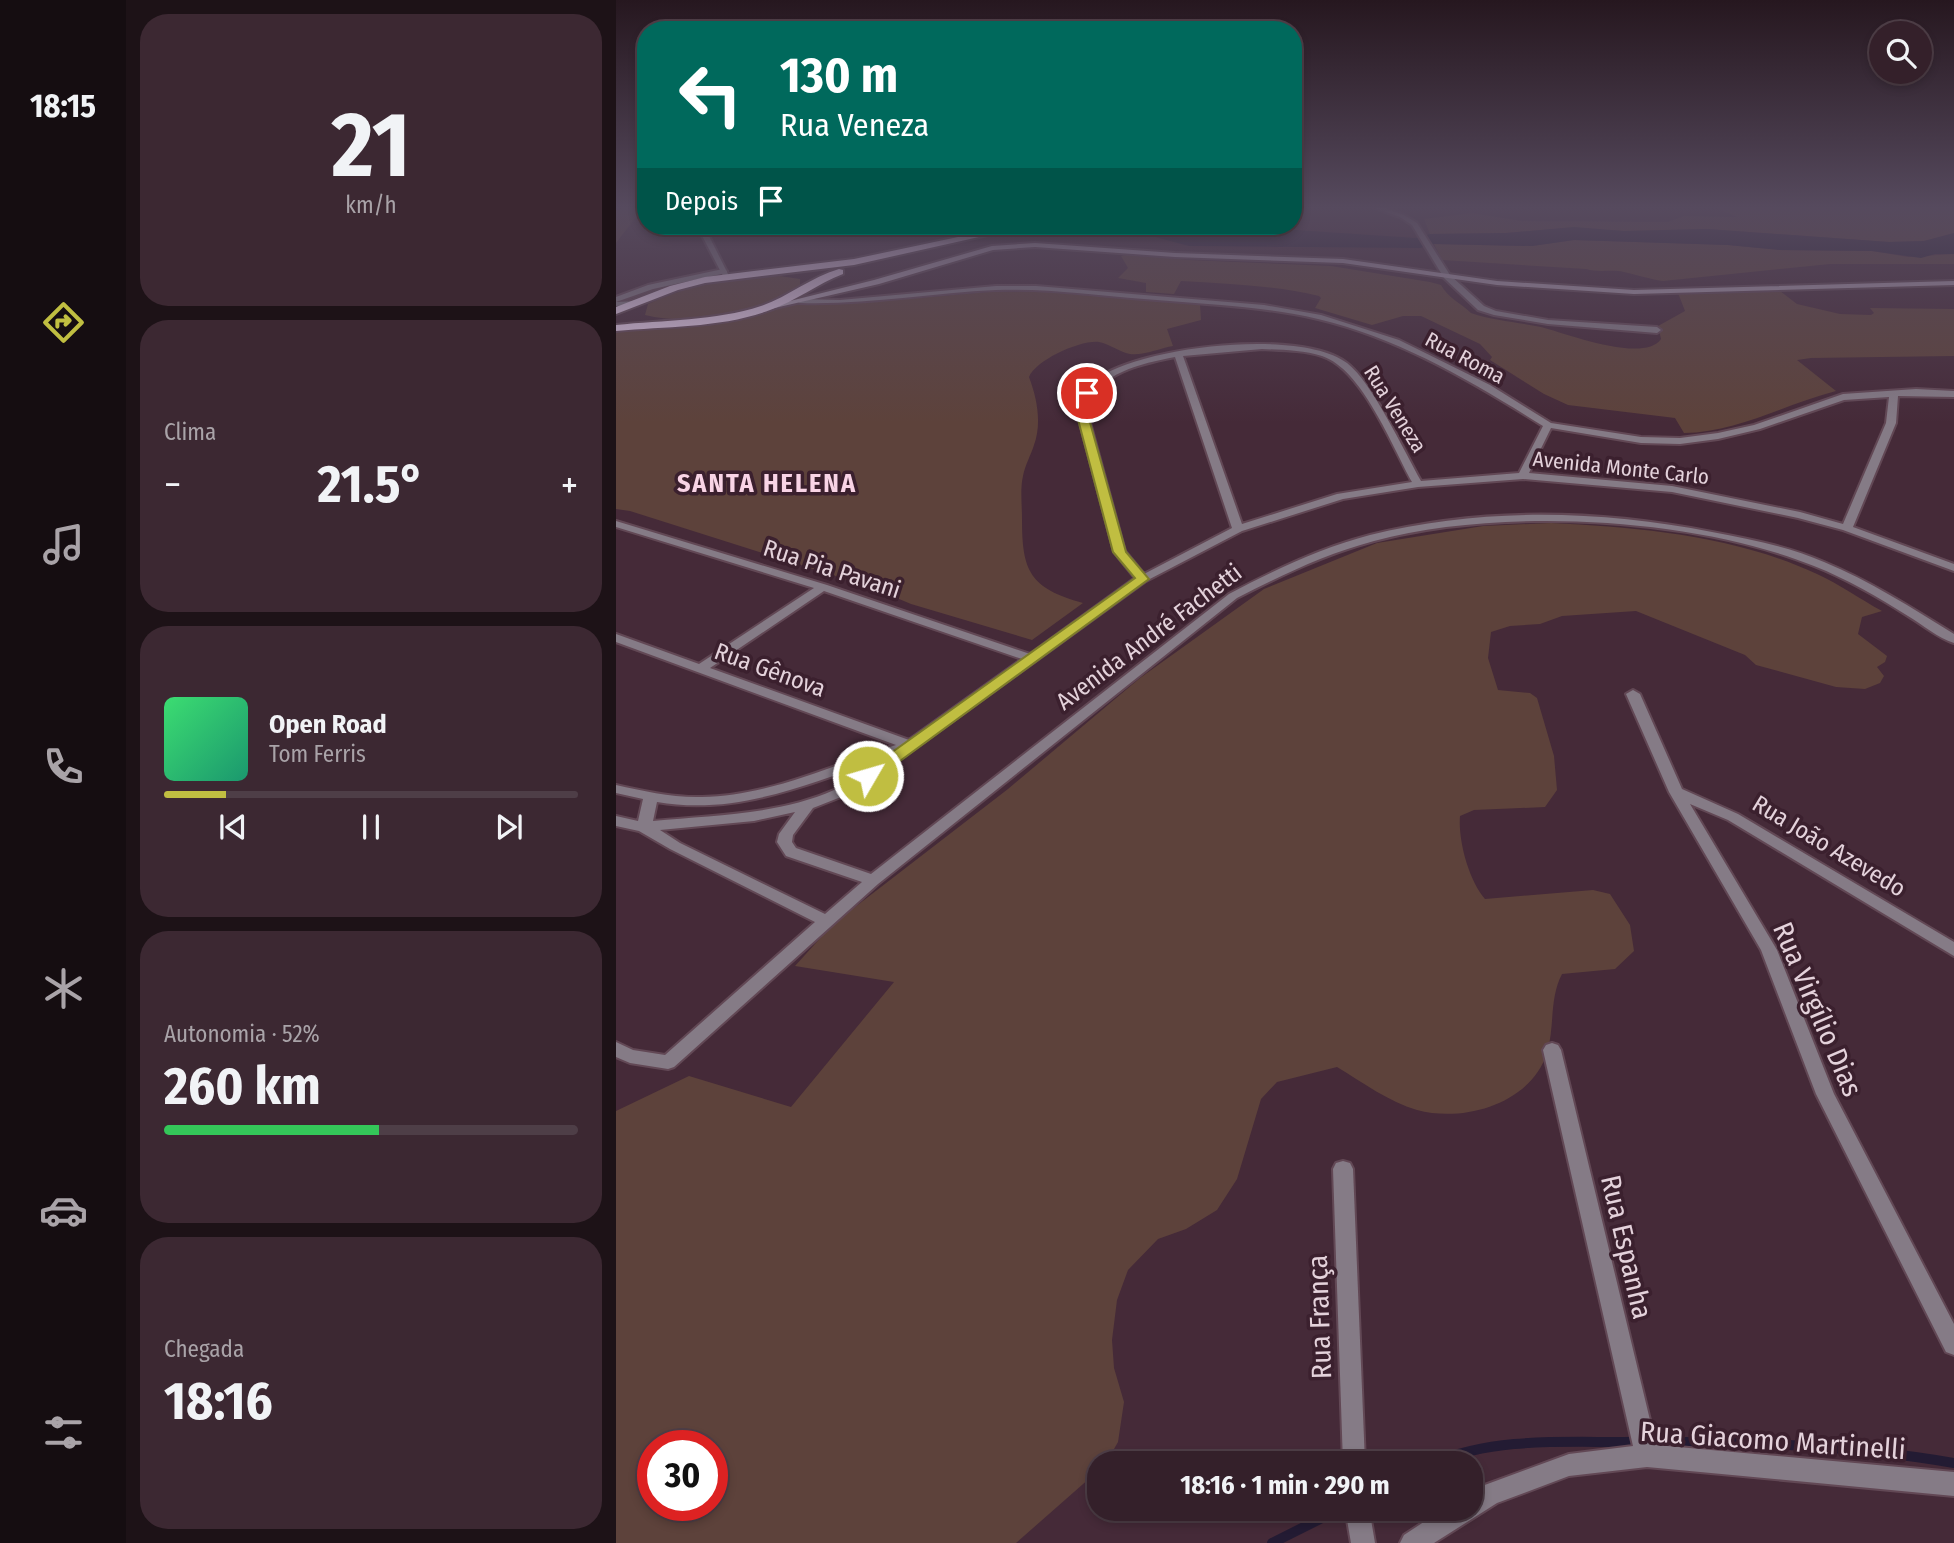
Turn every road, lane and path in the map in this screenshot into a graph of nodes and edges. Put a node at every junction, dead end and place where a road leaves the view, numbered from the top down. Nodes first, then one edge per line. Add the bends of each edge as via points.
1 (697, 279) edge
2 (707, 279) edge
3 (799, 279) edge
4 (823, 279) edge
5 (886, 279) edge
6 (1450, 279) edge
7 (1474, 279) edge
8 (876, 282) junction
9 (1954, 283) edge
10 (811, 284) junction
11 (800, 301) junction
12 (616, 302) edge
13 (636, 303) junction
14 (765, 308) junction
15 (616, 312) edge
16 (673, 323) junction
17 (616, 328) edge
18 (1657, 330) dead end
19 (1178, 354) junction
20 (1894, 393) junction
21 (1954, 394) edge
22 (1548, 425) junction
23 (1523, 476) junction
24 (1418, 484) junction
25 (616, 524) edge
26 (1847, 528) junction
27 (1238, 529) junction
28 (1954, 568) edge
29 (1142, 579) junction
30 (823, 587) junction
31 (616, 638) edge
32 (1954, 639) edge
33 (1033, 659) junction
34 (701, 668) junction
35 (1633, 694) dead end
36 (908, 745) junction
37 (616, 789) edge
38 (1676, 792) junction
39 (651, 797) junction
40 (808, 805) junction
41 (616, 821) edge
42 (644, 827) junction
43 (873, 880) junction
44 (826, 921) junction
45 (1953, 948) edge
46 (616, 1049) edge
47 (1552, 1051) dead end
48 (1343, 1170) dead end
49 (1954, 1345) edge
50 (1354, 1451) edge
51 (1647, 1456) junction
52 (1954, 1484) edge
53 (1483, 1498) edge
54 (1359, 1521) edge
55 (1446, 1521) edge
56 (1363, 1543) edge
57 (1412, 1543) edge

1 - 12 street via 651,287
2 - 13 highway
3 - 10 highway
4 - 10 highway
5 - 8 main road
6 - 18 street via 1481,308 1494,313
7 - 9 main road via 1634,292
8 - 10 main road via 834,287
8 - 11 main road
10 - 14 highway
11 - 14 main road
11 - 22 street, Rua Roma via 1036,288 1219,302 1321,317 1437,361
12 - 13 street
13 - 15 highway
13 - 16 highway via 636,313 642,317
14 - 16 highway
16 - 17 highway
19 - 24 street, Rua Veneza via 1281,346 1344,364
19 - 27 street
19 - 29 street, Rua Veneza via 1149,358 1104,378 1087,393 1081,408 1120,552
20 - 21 street
20 - 22 street via 1843,397 1757,427 1680,441 1641,440
20 - 26 street via 1887,434
22 - 23 street
23 - 24 street, Avenida Monte Carlo
23 - 26 street, Avenida Monte Carlo via 1672,489
24 - 27 street, Avenida Monte Carlo via 1341,496
25 - 30 street, Rua Pia Pavani
26 - 28 street, Avenida Monte Carlo
27 - 29 street, Avenida Monte Carlo
29 - 33 street, Avenida Monte Carlo
30 - 33 street, Rua Pia Pavani
30 - 34 street
31 - 34 street, Rua Gênova
32 - 43 street, Avenida André Fachetti via 1868,586 1817,563 1712,535 1582,518 1421,526 1329,551 1233,597
33 - 36 street, Avenida Monte Carlo
34 - 36 street, Rua Gênova
35 - 38 street, Rua Virgílio Dias
36 - 39 street via 825,776 741,798 702,802
36 - 40 street via 868,776
37 - 39 street
38 - 45 street, Rua João Azevedo via 1732,817
38 - 49 street, Rua Virgílio Dias via 1769,950 1825,1094
39 - 42 street
40 - 42 street via 727,820
40 - 43 street via 786,834 784,842 792,852
41 - 42 street
42 - 44 street
43 - 44 street, Avenida André Fachetti
44 - 46 street, Avenida André Fachetti via 668,1062
47 - 51 street, Rua Espanha
48 - 50 street, Rua França
51 - 52 street, Rua Giacomo Martinelli
51 - 53 street, Rua Giacomo Martinelli via 1569,1465
54 - 56 street
55 - 57 street, Rua Giacomo Martinelli

